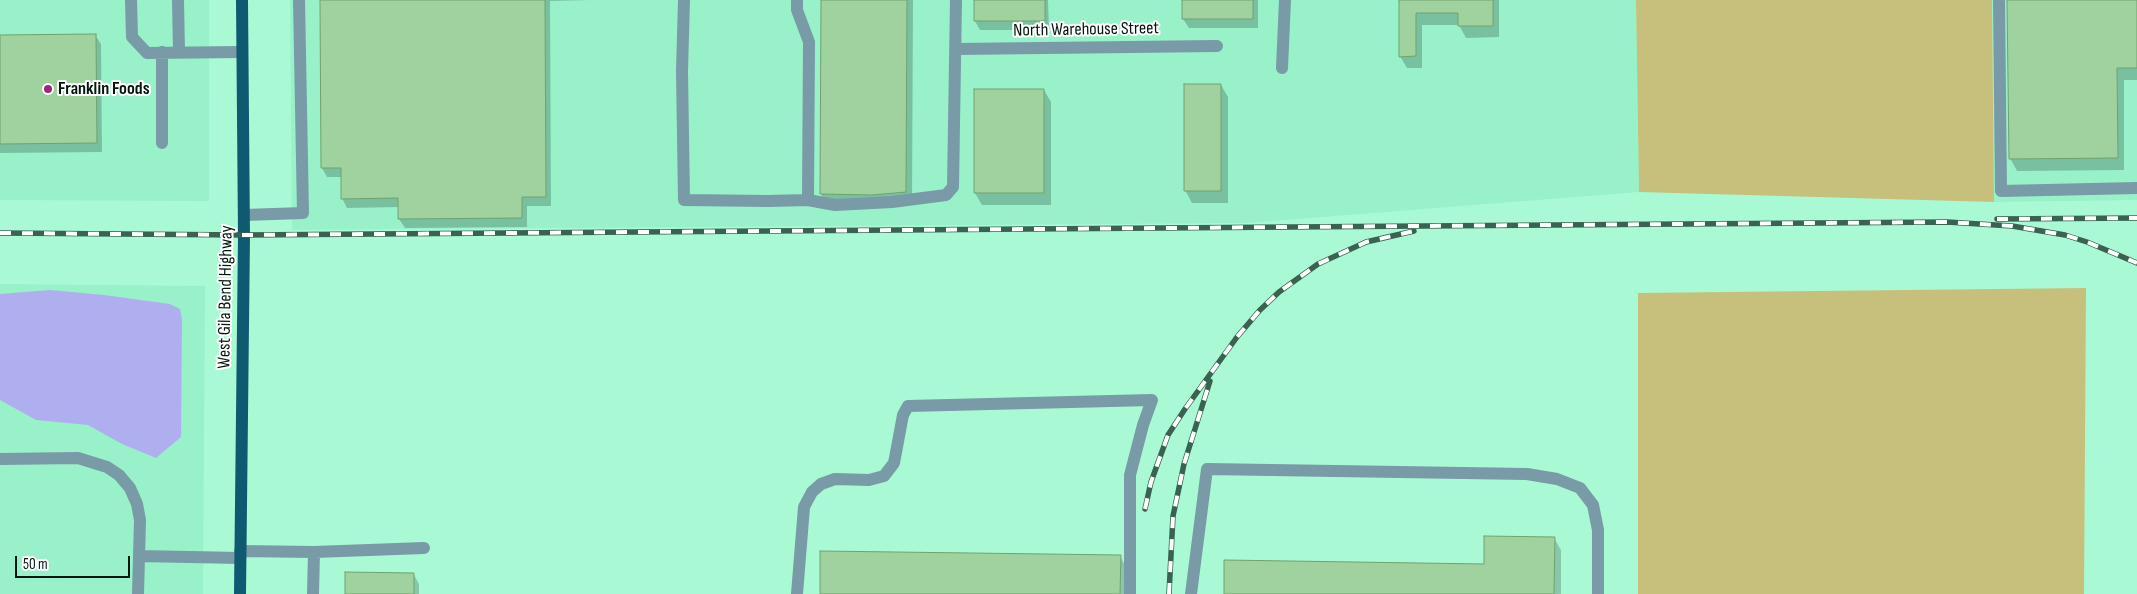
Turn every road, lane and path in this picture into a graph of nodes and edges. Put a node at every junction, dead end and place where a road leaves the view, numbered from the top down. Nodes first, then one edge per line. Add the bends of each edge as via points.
1 (131, 0) edge
2 (178, 0) edge
3 (242, 0) edge
4 (684, 0) edge
5 (797, 0) edge
6 (956, 0) edge
7 (1285, 0) edge
8 (1999, 0) edge
9 (299, 3) edge
10 (1217, 46) dead end
11 (956, 49) junction
12 (162, 52) junction
13 (179, 52) junction
14 (242, 52) junction
15 (1282, 68) dead end
16 (162, 143) dead end
17 (2137, 188) edge
18 (808, 200) junction
19 (244, 215) junction
20 (0, 459) edge
21 (424, 548) dead end
22 (314, 552) junction
23 (240, 555) junction
24 (139, 556) junction
25 (138, 594) edge
26 (240, 594) edge
27 (313, 594) edge
28 (797, 594) edge
29 (1130, 594) edge
30 (1191, 594) edge
31 (1598, 594) edge

1 - 12 street via 132,37 147,53
2 - 13 street
3 - 14 main road, West Gila Bend Highway
4 - 18 street via 684,200
5 - 18 street via 797,10 809,42
6 - 11 street
7 - 15 street
8 - 17 street via 2001,192
9 - 19 street via 303,213
10 - 11 street, North Warehouse Street
11 - 18 street via 953,187 946,195 835,205
12 - 13 street
12 - 16 street
13 - 14 street
14 - 19 main road, West Gila Bend Highway
19 - 23 main road, West Gila Bend Highway
20 - 24 street via 78,458 108,467 130,488 137,504
21 - 22 street
22 - 23 street
22 - 27 street
23 - 24 street
23 - 26 main road, West Gila Bend Highway
24 - 25 street
28 - 29 street via 804,507 812,492 821,484 835,479 869,480 884,476 894,464 903,415 908,406 1152,400 1130,475
30 - 31 street via 1207,470 1527,474 1557,478 1580,488 1593,505 1598,530

